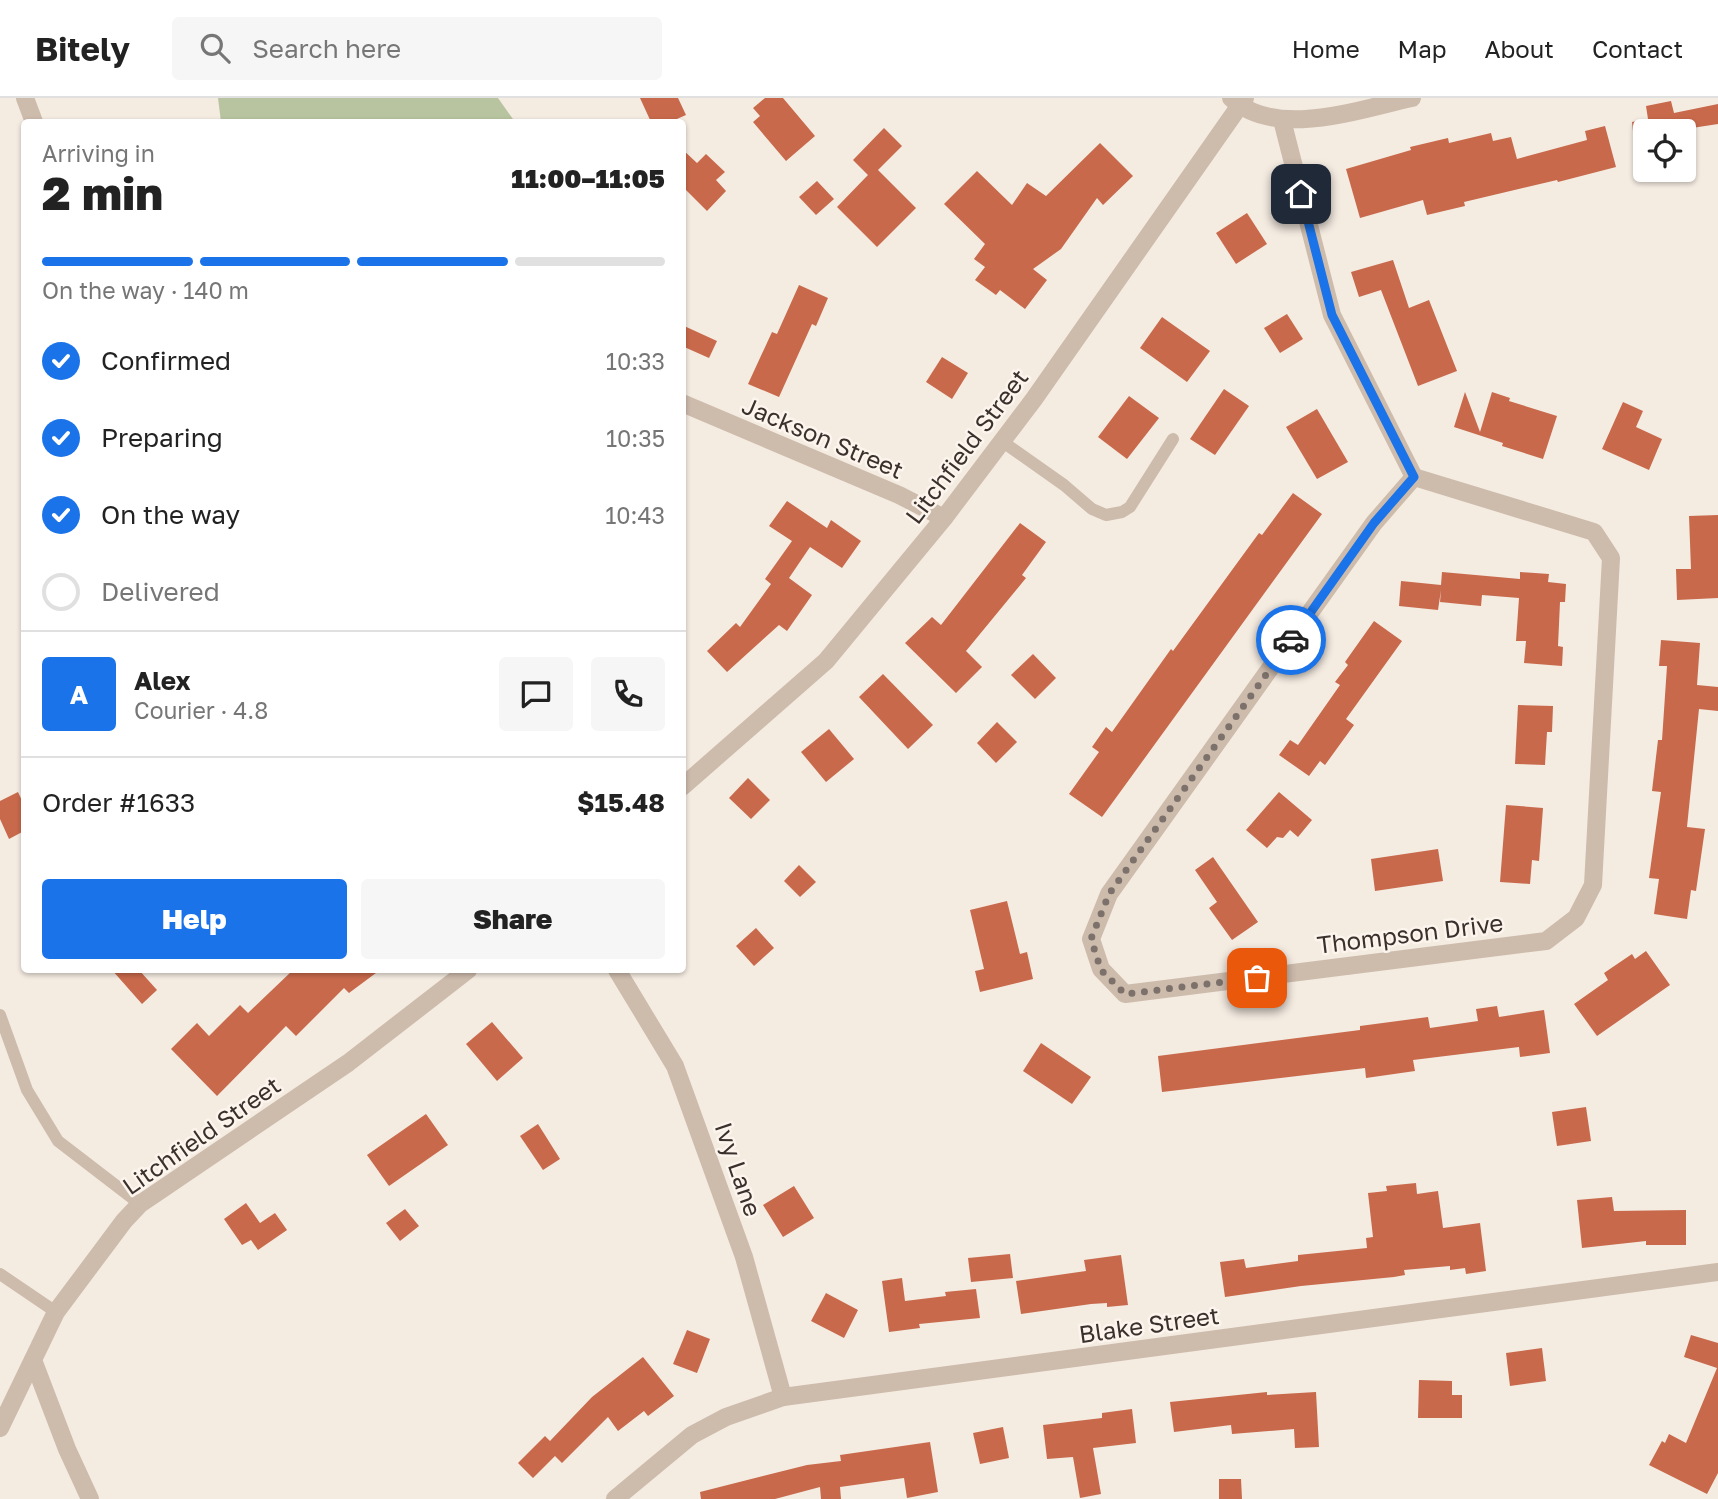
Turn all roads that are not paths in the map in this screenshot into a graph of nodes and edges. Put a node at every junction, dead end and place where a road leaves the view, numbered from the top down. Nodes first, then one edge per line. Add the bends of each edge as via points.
1 (24, 98) edge
2 (1412, 98) edge
3 (1239, 101) edge
4 (33, 119) edge
5 (1282, 120) junction
6 (686, 405) edge
7 (1173, 439) dead end
8 (1003, 442) junction
9 (1414, 477) junction
10 (944, 518) junction
11 (686, 784) edge
12 (464, 973) edge
13 (619, 973) edge
14 (0, 1015) edge
15 (140, 1204) junction
16 (1718, 1272) edge
17 (0, 1274) edge
18 (56, 1312) junction
19 (33, 1360) junction
20 (783, 1398) junction
21 (0, 1428) edge
22 (90, 1499) edge
23 (615, 1499) edge

1 - 4 street
2 - 5 street via 1322,117
3 - 5 street via 1259,115
3 - 8 street, Litchfield Street
5 - 9 street via 1332,315
6 - 10 street, Jackson Street
7 - 8 lane via 1130,507 1106,515
8 - 10 street, Litchfield Street
9 - 9 street, Thompson Drive via 1594,532 1611,558 1593,885 1576,918 1546,941 1125,994 1101,970 1091,939 1109,894 1374,523
10 - 11 street, Litchfield Street via 826,661
12 - 15 street, Litchfield Street via 348,1063
13 - 20 street, Ivy Lane via 675,1066 744,1257
14 - 15 lane via 27,1090 58,1141
15 - 18 street, Litchfield Street
16 - 20 street, Blake Street
17 - 18 lane
18 - 19 street, Litchfield Street
19 - 21 street, Litchfield Street
19 - 22 street
20 - 23 street, Blake Street via 726,1417 692,1435

